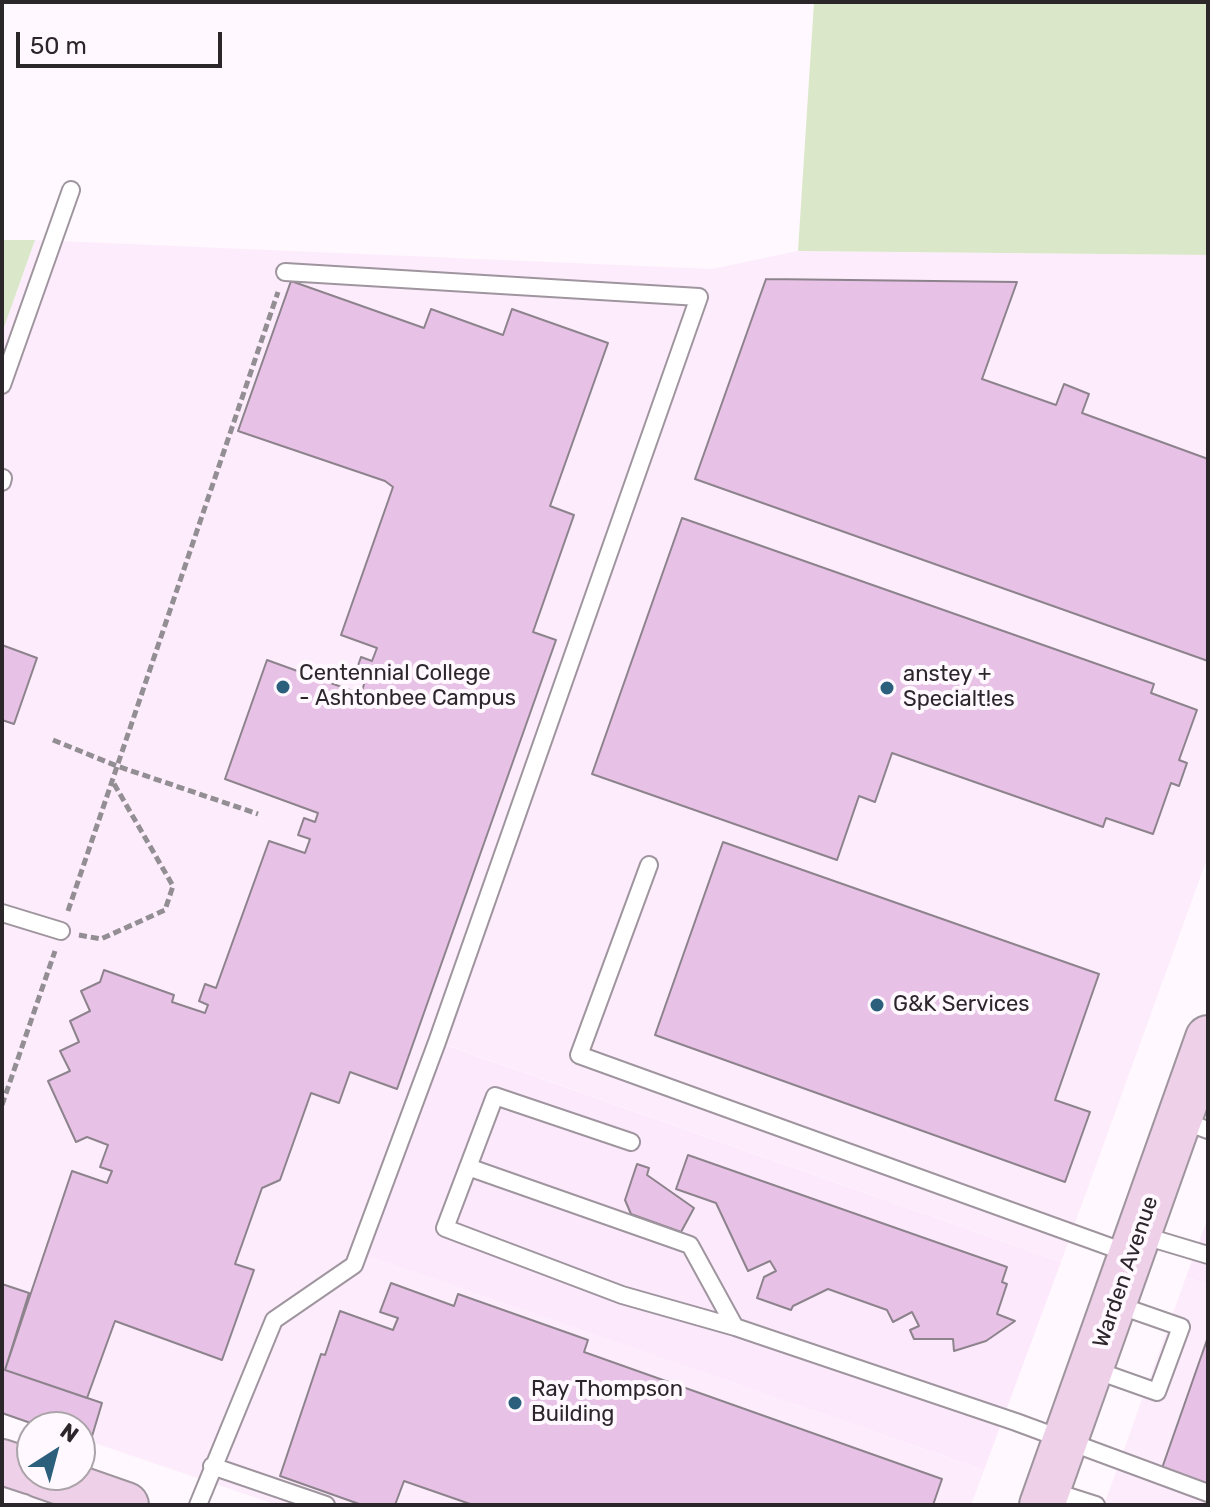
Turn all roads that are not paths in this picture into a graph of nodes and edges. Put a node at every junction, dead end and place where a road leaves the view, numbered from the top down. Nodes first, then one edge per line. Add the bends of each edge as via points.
1 (71, 190) dead end
2 (285, 272) road end
3 (2, 385) edge
4 (649, 865) dead end
5 (2, 913) edge
6 (61, 931) road end
7 (1208, 1038) edge
8 (1193, 1125) edge
9 (631, 1142) dead end
10 (468, 1167) junction
11 (1135, 1245) junction
12 (1208, 1255) edge
13 (1114, 1304) junction
14 (735, 1327) junction
15 (1092, 1369) junction
16 (1065, 1441) junction
17 (212, 1466) junction
18 (86, 1491) edge
19 (1208, 1493) edge
20 (1045, 1497) edge
21 (126, 1505) edge
22 (198, 1505) edge
23 (326, 1505) edge
24 (1096, 1505) edge

1 - 3 lane
2 - 17 lane via 699,297 354,1265 274,1320
4 - 11 lane via 579,1055
5 - 6 lane
7 - 8 main road, Warden Avenue
8 - 11 main road, Warden Avenue
9 - 10 lane via 495,1096
10 - 14 lane via 690,1245
10 - 14 lane via 445,1228 622,1295
11 - 12 lane
11 - 13 main road, Warden Avenue
13 - 15 main road, Warden Avenue
13 - 15 lane via 1181,1327 1157,1392
14 - 16 lane
15 - 16 main road, Warden Avenue
16 - 19 lane
16 - 20 main road, Warden Avenue
17 - 22 lane
17 - 23 lane
18 - 21 main road
20 - 24 lane

